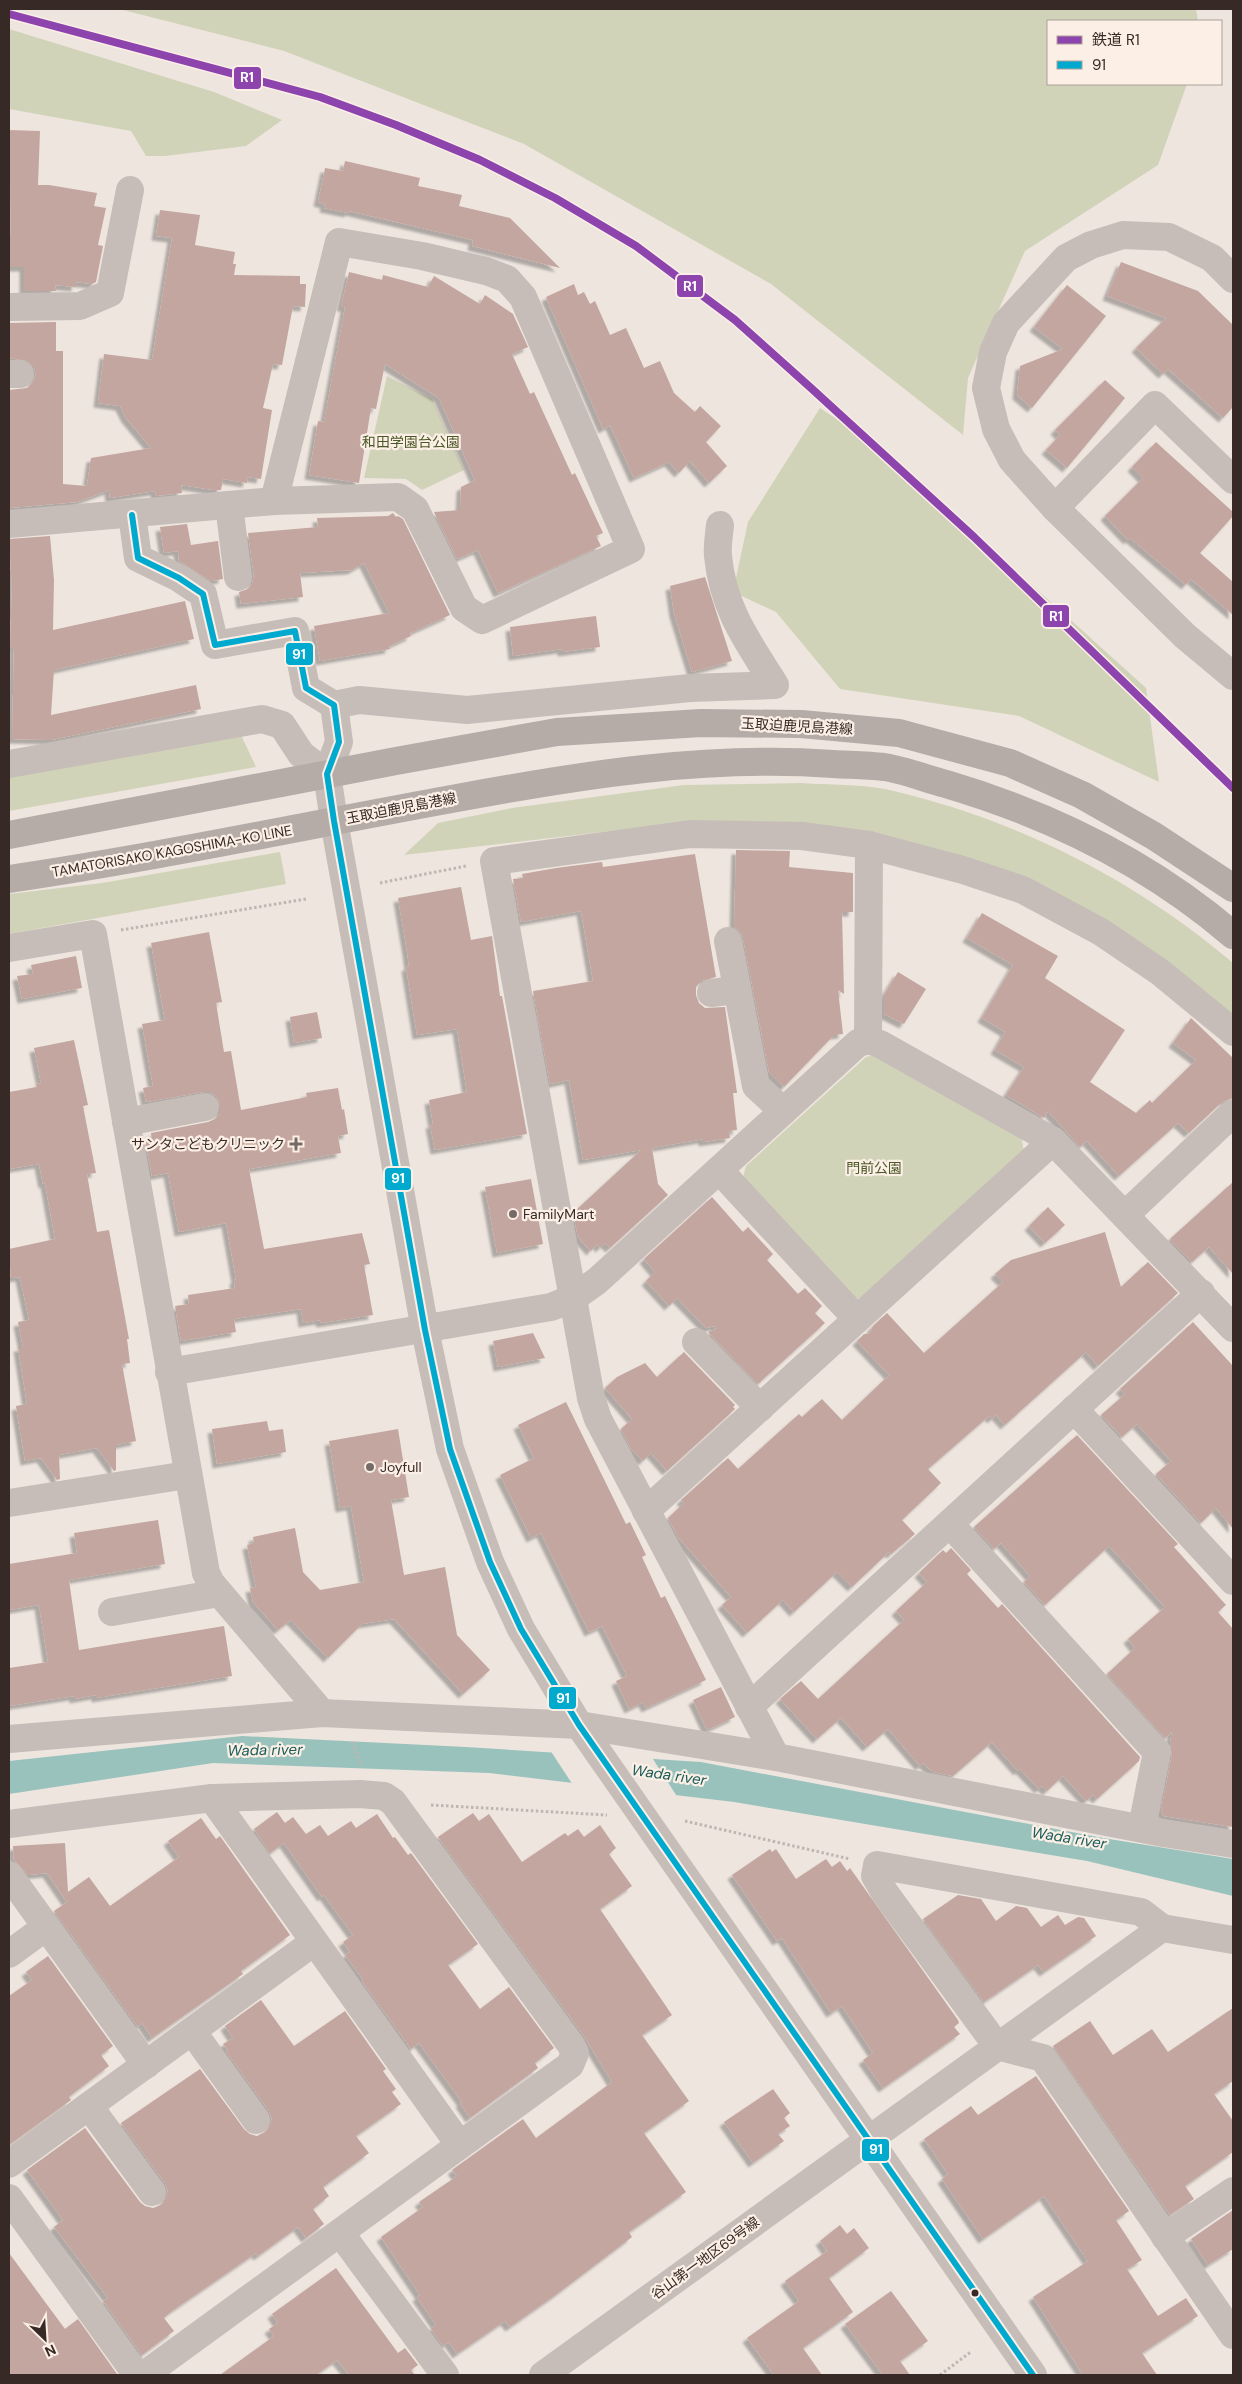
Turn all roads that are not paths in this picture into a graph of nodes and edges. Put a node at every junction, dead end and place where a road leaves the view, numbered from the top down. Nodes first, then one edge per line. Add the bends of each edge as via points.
1 (130, 190) dead end
2 (1233, 279) edge
3 (9, 307) edge
4 (1233, 480) edge
5 (274, 501) junction
6 (230, 505) junction
7 (1055, 508) junction
8 (132, 515) junction
9 (9, 524) edge
10 (720, 525) dead end
11 (238, 577) dead end
12 (1233, 676) edge
13 (334, 706) junction
14 (9, 764) edge
15 (328, 774) junction
16 (334, 821) junction
17 (9, 835) edge
18 (868, 845) junction
19 (9, 879) edge
20 (1233, 888) edge
21 (1233, 935) edge
22 (728, 941) dead end
23 (9, 948) edge
24 (1233, 1032) edge
25 (868, 1040) junction
26 (205, 1107) dead end
27 (783, 1111) junction
28 (1233, 1112) edge
29 (126, 1122) junction
30 (1053, 1140) junction
31 (719, 1170) junction
32 (1125, 1215) junction
33 (1201, 1293) junction
34 (573, 1298) junction
35 (857, 1319) junction
36 (1233, 1328) edge
37 (425, 1330) junction
38 (696, 1342) dead end
39 (169, 1372) junction
40 (760, 1408) junction
41 (1074, 1409) junction
42 (187, 1475) junction
43 (10, 1498) edge
44 (646, 1511) junction
45 (950, 1524) junction
46 (1233, 1581) edge
47 (219, 1593) junction
48 (112, 1612) dead end
49 (749, 1707) junction
50 (331, 1713) junction
51 (579, 1726) junction
52 (9, 1739) edge
53 (776, 1757) junction
54 (212, 1798) junction
55 (9, 1824) edge
56 (1142, 1827) junction
57 (1233, 1844) edge
58 (9, 1875) edge
59 (46, 1927) junction
60 (1162, 1928) junction
61 (1233, 1940) edge
62 (314, 1942) junction
63 (9, 1954) edge
64 (192, 2031) junction
65 (996, 2046) junction
66 (146, 2065) junction
67 (89, 2106) junction
68 (256, 2120) dead end
69 (868, 2141) junction
70 (459, 2144) junction
71 (9, 2164) edge
72 (1233, 2191) edge
73 (152, 2192) dead end
74 (9, 2198) edge
75 (341, 2234) junction
76 (1164, 2237) junction
77 (1233, 2335) edge
78 (138, 2375) edge
79 (144, 2375) edge
80 (445, 2375) edge
81 (543, 2375) edge
82 (1032, 2375) edge

1 - 3 street via 110,293 80,306
2 - 7 street via 1212,258 1169,237 1123,235 1091,245 1066,258 1006,323 993,352 986,388 996,429 1012,460
4 - 7 street via 1155,405
5 - 5 street via 339,242 486,271 507,279 516,287 631,549 482,620 464,608 415,509 398,496
5 - 6 street
6 - 8 street
6 - 11 street
7 - 12 street via 1185,636
8 - 9 street
8 - 13 street via 138,558 202,594 214,644 295,631 306,688
10 - 13 street via 717,554 728,605 775,685 690,688 467,710 359,700
13 - 15 street via 339,742
14 - 15 street via 262,719 282,725 301,754
15 - 16 street
15 - 17 main road
15 - 20 main road, 玉取迫鹿児島港線 via 557,732 701,722 801,724 899,733 1010,763 1082,795 1154,836
16 - 19 main road, TAMATORISAKO KAGOSHIMA-KO LINE via 100,866
16 - 21 main road, 玉取迫鹿児島港線 via 562,779 690,763 798,761 886,767 990,797 1060,826 1142,867
16 - 37 street
18 - 24 street via 1023,890 1101,932 1160,972
18 - 25 street
18 - 34 street via 802,836 690,834 494,861
22 - 27 street via 724,992 756,1086
23 - 29 street via 93,934
25 - 27 street via 858,1043
25 - 30 street
26 - 29 street
27 - 31 street
28 - 32 street
29 - 39 street
30 - 32 street
30 - 35 street
31 - 34 street via 597,1281
31 - 35 street
32 - 33 street
33 - 36 street
33 - 41 street
34 - 37 street via 551,1307
34 - 44 street via 591,1398 598,1419
35 - 40 street
37 - 39 street
37 - 51 street via 450,1449 490,1562 521,1629
38 - 40 street
39 - 42 street
40 - 44 street
41 - 45 street
41 - 46 street
42 - 43 street
42 - 47 street via 206,1572
44 - 49 street
45 - 49 street
45 - 56 street via 1157,1752
47 - 48 street
47 - 50 street
49 - 53 street
50 - 51 street
50 - 52 street
51 - 53 street
51 - 69 street
53 - 56 street
54 - 55 street
54 - 62 street
54 - 70 street via 383,1798 571,2045 575,2053 570,2065
56 - 57 street
58 - 59 street
59 - 63 street
59 - 66 street
60 - 61 street
60 - 65 street, 谷山第一地区69号線
60 - 65 street via 1141,1912 877,1866 875,1876 885,1893
62 - 64 street
62 - 70 street
64 - 66 street
64 - 68 street
65 - 69 street, 谷山第一地区69号線
65 - 76 street via 1043,2058
66 - 67 street
67 - 71 street
67 - 73 street
69 - 81 street, 谷山第一地区69号線
69 - 82 street
70 - 75 street
72 - 76 street
74 - 78 street
75 - 79 street
75 - 80 street
76 - 77 street

